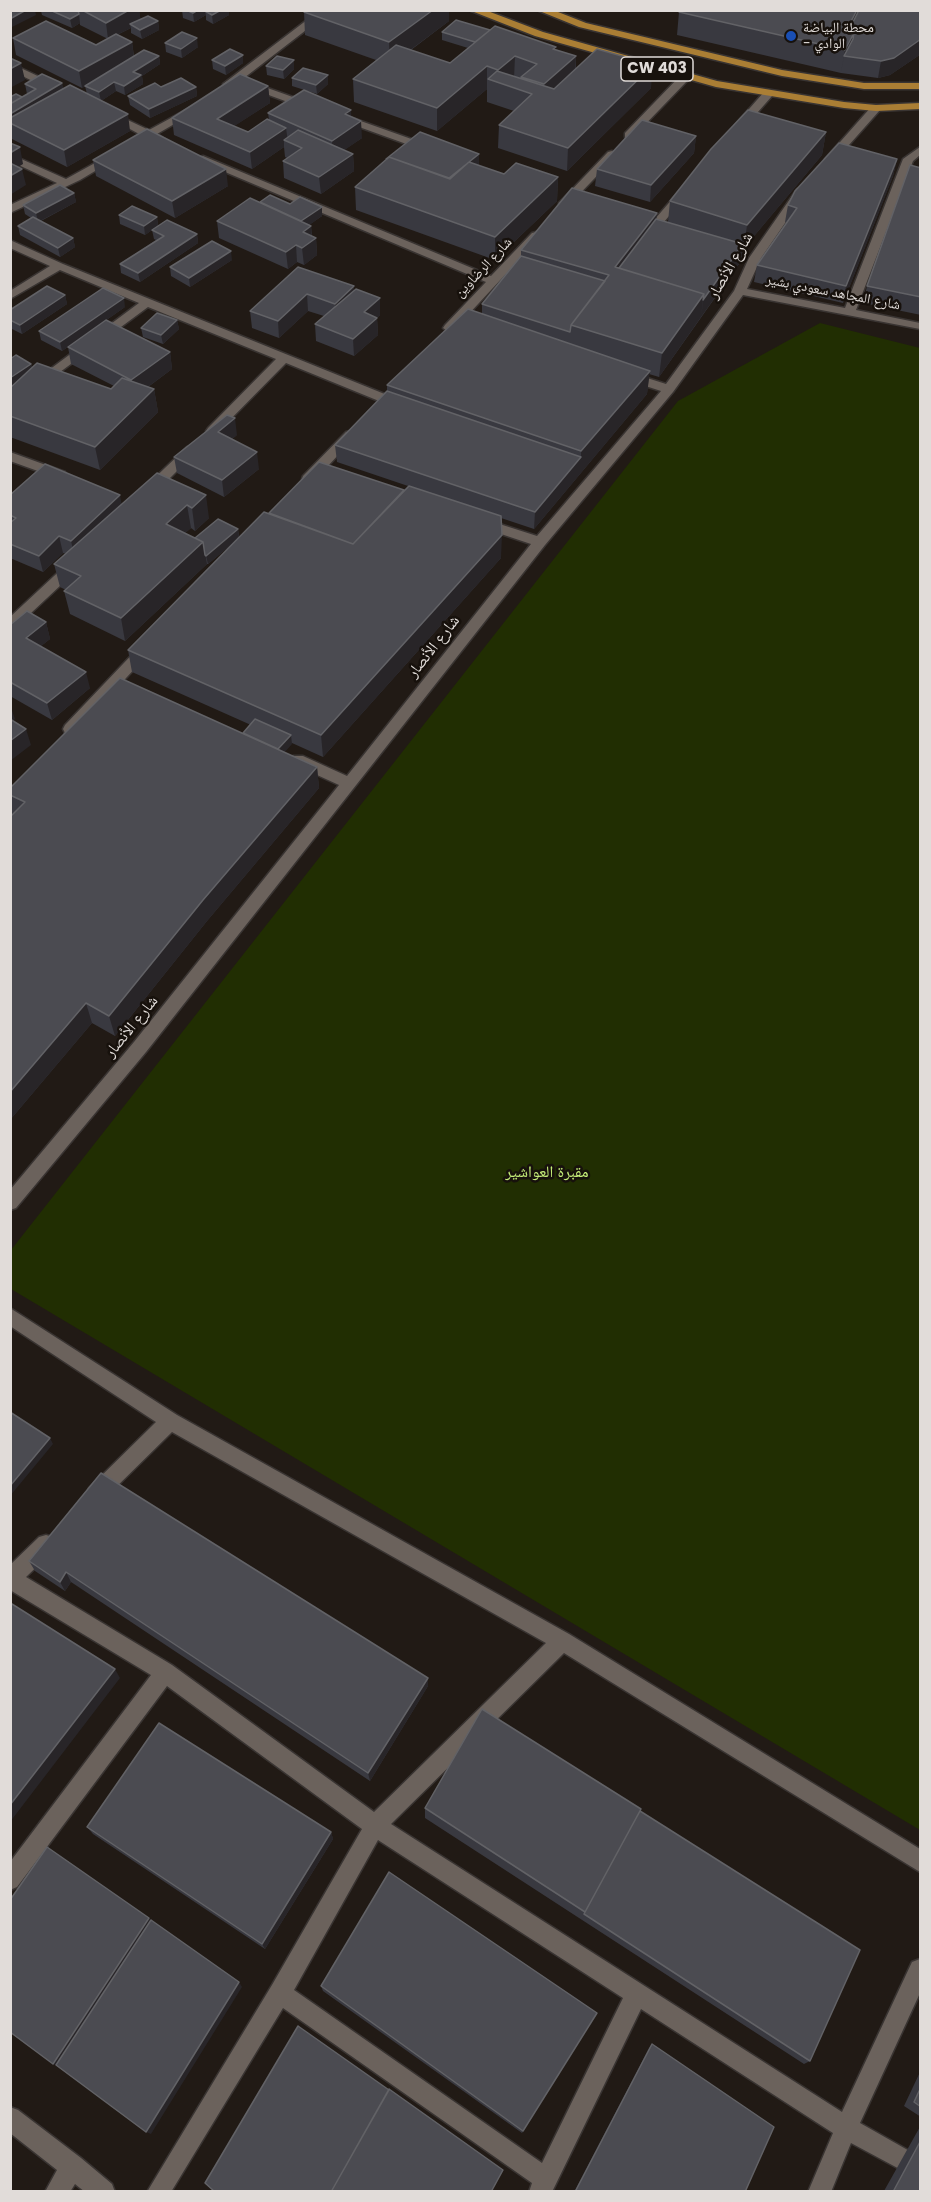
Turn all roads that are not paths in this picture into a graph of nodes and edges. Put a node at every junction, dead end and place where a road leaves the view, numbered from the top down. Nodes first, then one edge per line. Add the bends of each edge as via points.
1 (327, 10) edge
2 (474, 10) edge
3 (542, 10) edge
4 (559, 13) edge
5 (10, 66) edge
6 (685, 77) junction
7 (236, 80) junction
8 (921, 86) edge
9 (220, 90) edge
10 (64, 93) edge
11 (768, 94) junction
12 (204, 101) edge
13 (921, 106) edge
14 (96, 108) edge
15 (876, 108) junction
16 (150, 135) junction
17 (729, 138) edge
18 (171, 144) edge
19 (921, 150) edge
20 (436, 151) edge
21 (191, 153) edge
22 (10, 157) edge
23 (66, 183) junction
24 (691, 183) edge
25 (10, 210) edge
26 (653, 228) edge
27 (10, 243) edge
28 (59, 266) junction
29 (492, 281) junction
30 (740, 291) junction
31 (10, 296) edge
32 (147, 302) junction
33 (850, 311) junction
34 (921, 326) edge
35 (440, 338) edge
36 (284, 357) junction
37 (613, 371) edge
38 (669, 389) junction
39 (383, 398) edge
40 (10, 405) edge
41 (359, 424) edge
42 (10, 456) edge
43 (72, 480) edge
44 (302, 485) edge
45 (142, 497) edge
46 (474, 520) edge
47 (540, 542) junction
48 (86, 553) edge
49 (10, 625) edge
50 (158, 636) edge
51 (64, 736) edge
52 (286, 754) edge
53 (349, 783) junction
54 (10, 1203) edge
55 (10, 1316) edge
56 (170, 1421) junction
57 (86, 1504) edge
58 (61, 1529) edge
59 (11, 1579) edge
60 (562, 1641) junction
61 (165, 1672) junction
62 (375, 1826) junction
63 (921, 1861) edge
64 (10, 1880) edge
65 (921, 1970) edge
66 (280, 1993) junction
67 (637, 1993) junction
68 (10, 2118) edge
69 (846, 2128) junction
70 (73, 2166) junction
71 (921, 2169) edge
72 (543, 2185) edge
73 (56, 2192) edge
74 (104, 2192) edge
75 (158, 2192) edge
76 (819, 2192) edge

1 - 7 street
2 - 6 main road, CW 403 via 539,34
3 - 4 main road, CW 403
4 - 8 main road, CW 403 via 583,25 782,73 864,86
5 - 10 street
6 - 11 main road, CW 403
6 - 29 street, شارع الرضاوين
7 - 9 street
7 - 20 street
11 - 15 main road, CW 403
11 - 17 street
12 - 16 street
13 - 15 main road, CW 403
14 - 16 street
15 - 30 street, شارع الأنصار via 749,256
16 - 18 street
16 - 23 street
19 - 33 street via 908,159
21 - 29 street
22 - 23 street
23 - 25 street
24 - 26 street
27 - 28 street
28 - 31 street
28 - 32 street
29 - 35 street, شارع الرضاوين via 462,323
30 - 33 street, شارع المجاهد سعودي بشير
30 - 38 street, شارع الأنصار
32 - 36 street
32 - 40 street
33 - 34 street, شارع المجاهد سعودي بشير
36 - 39 street
36 - 45 street
37 - 38 street
38 - 47 street, شارع الأنصار
41 - 44 street via 324,470
42 - 43 street
46 - 47 street
47 - 53 street, شارع الأنصار
48 - 49 street
50 - 51 street via 123,680
52 - 53 street
53 - 54 street, شارع الأنصار via 140,1047
55 - 56 street
56 - 57 street
56 - 60 street
58 - 59 street
59 - 61 street
60 - 62 street
60 - 63 street
61 - 62 street
61 - 64 street
62 - 66 street
62 - 67 street
65 - 69 street
66 - 72 street
66 - 75 street
67 - 69 street
67 - 72 street
68 - 70 street
69 - 71 street
69 - 76 street
70 - 73 street
70 - 74 street

